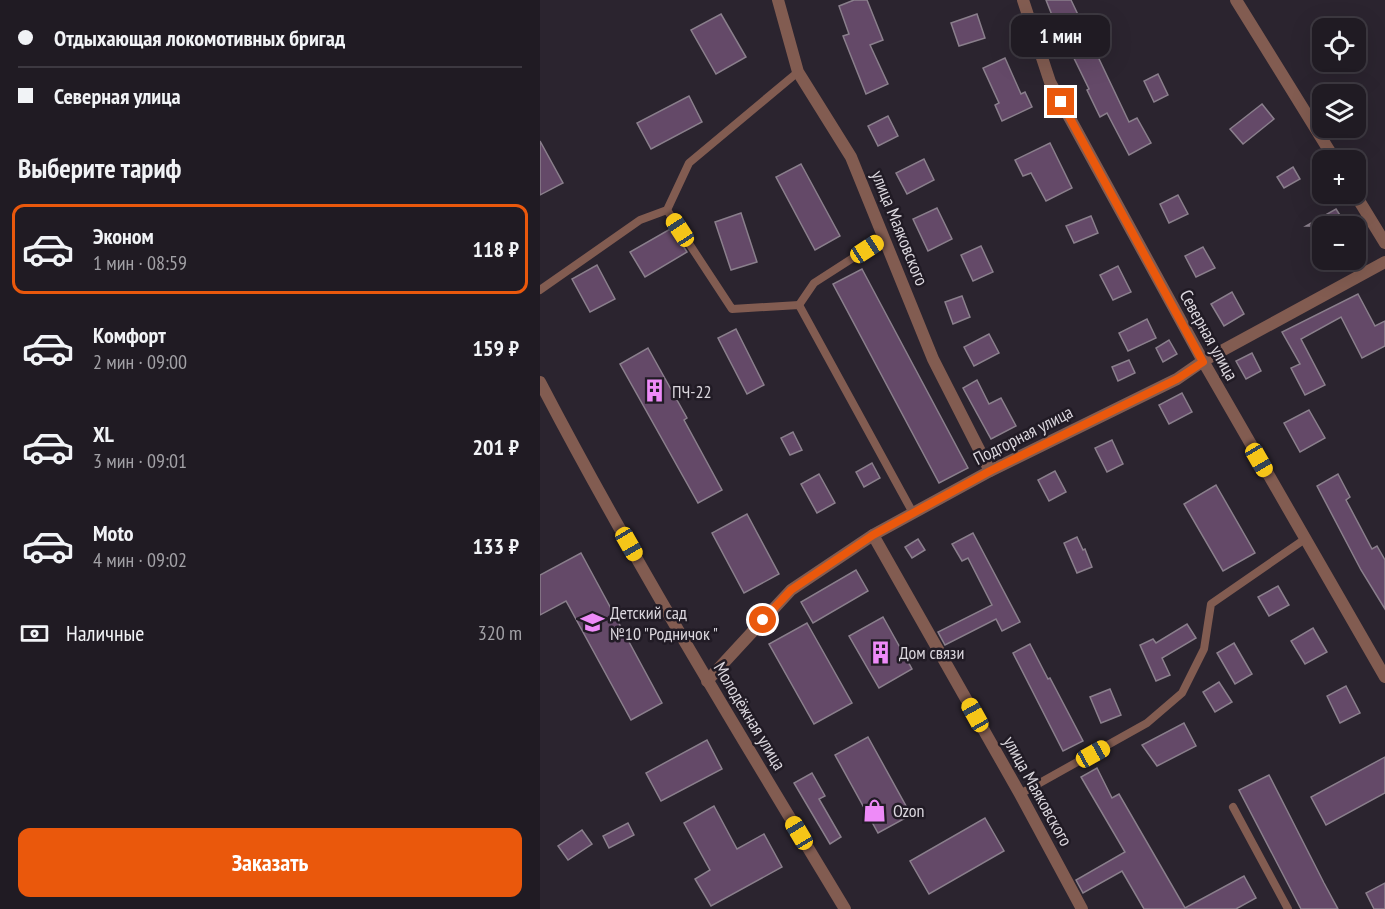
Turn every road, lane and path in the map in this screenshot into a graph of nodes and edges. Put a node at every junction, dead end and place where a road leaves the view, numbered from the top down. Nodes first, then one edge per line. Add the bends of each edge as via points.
1 (778, 0) edge
2 (1023, 0) edge
3 (1236, 0) edge
4 (798, 72) junction
5 (1329, 150) edge
6 (1361, 204) edge
7 (667, 210) junction
8 (884, 238) junction
9 (1385, 243) edge
10 (1385, 262) edge
11 (540, 290) edge
12 (799, 305) junction
13 (1203, 362) junction
14 (540, 382) edge
15 (990, 471) junction
16 (913, 513) junction
17 (873, 535) junction
18 (1305, 538) junction
19 (1385, 677) edge
20 (707, 681) junction
21 (1020, 794) junction
22 (1233, 807) dead end
23 (845, 909) edge
24 (1082, 909) edge
25 (1288, 909) edge

1 - 4 street, улица Маяковского
2 - 13 street, Северная улица via 1050,82
3 - 5 street
4 - 7 lane via 690,163
4 - 8 street, улица Маяковского via 851,157
6 - 9 street
7 - 11 lane via 640,220
7 - 12 lane via 732,309
8 - 12 lane via 814,283
8 - 15 street, улица Маяковского via 933,359
10 - 13 street, Подгорная улица
12 - 16 lane
13 - 15 street, Подгорная улица via 1177,379
13 - 18 street, Северная улица
14 - 20 street, Молодёжная улица
15 - 16 street, Подгорная улица
16 - 17 street, Подгорная улица
17 - 20 street, Подгорная улица via 791,590
17 - 21 street, улица Маяковского
18 - 19 street, Северная улица
18 - 21 lane via 1211,604 1204,649 1182,693 1148,723
20 - 23 street, Молодёжная улица
21 - 24 street, улица Маяковского
22 - 25 lane

